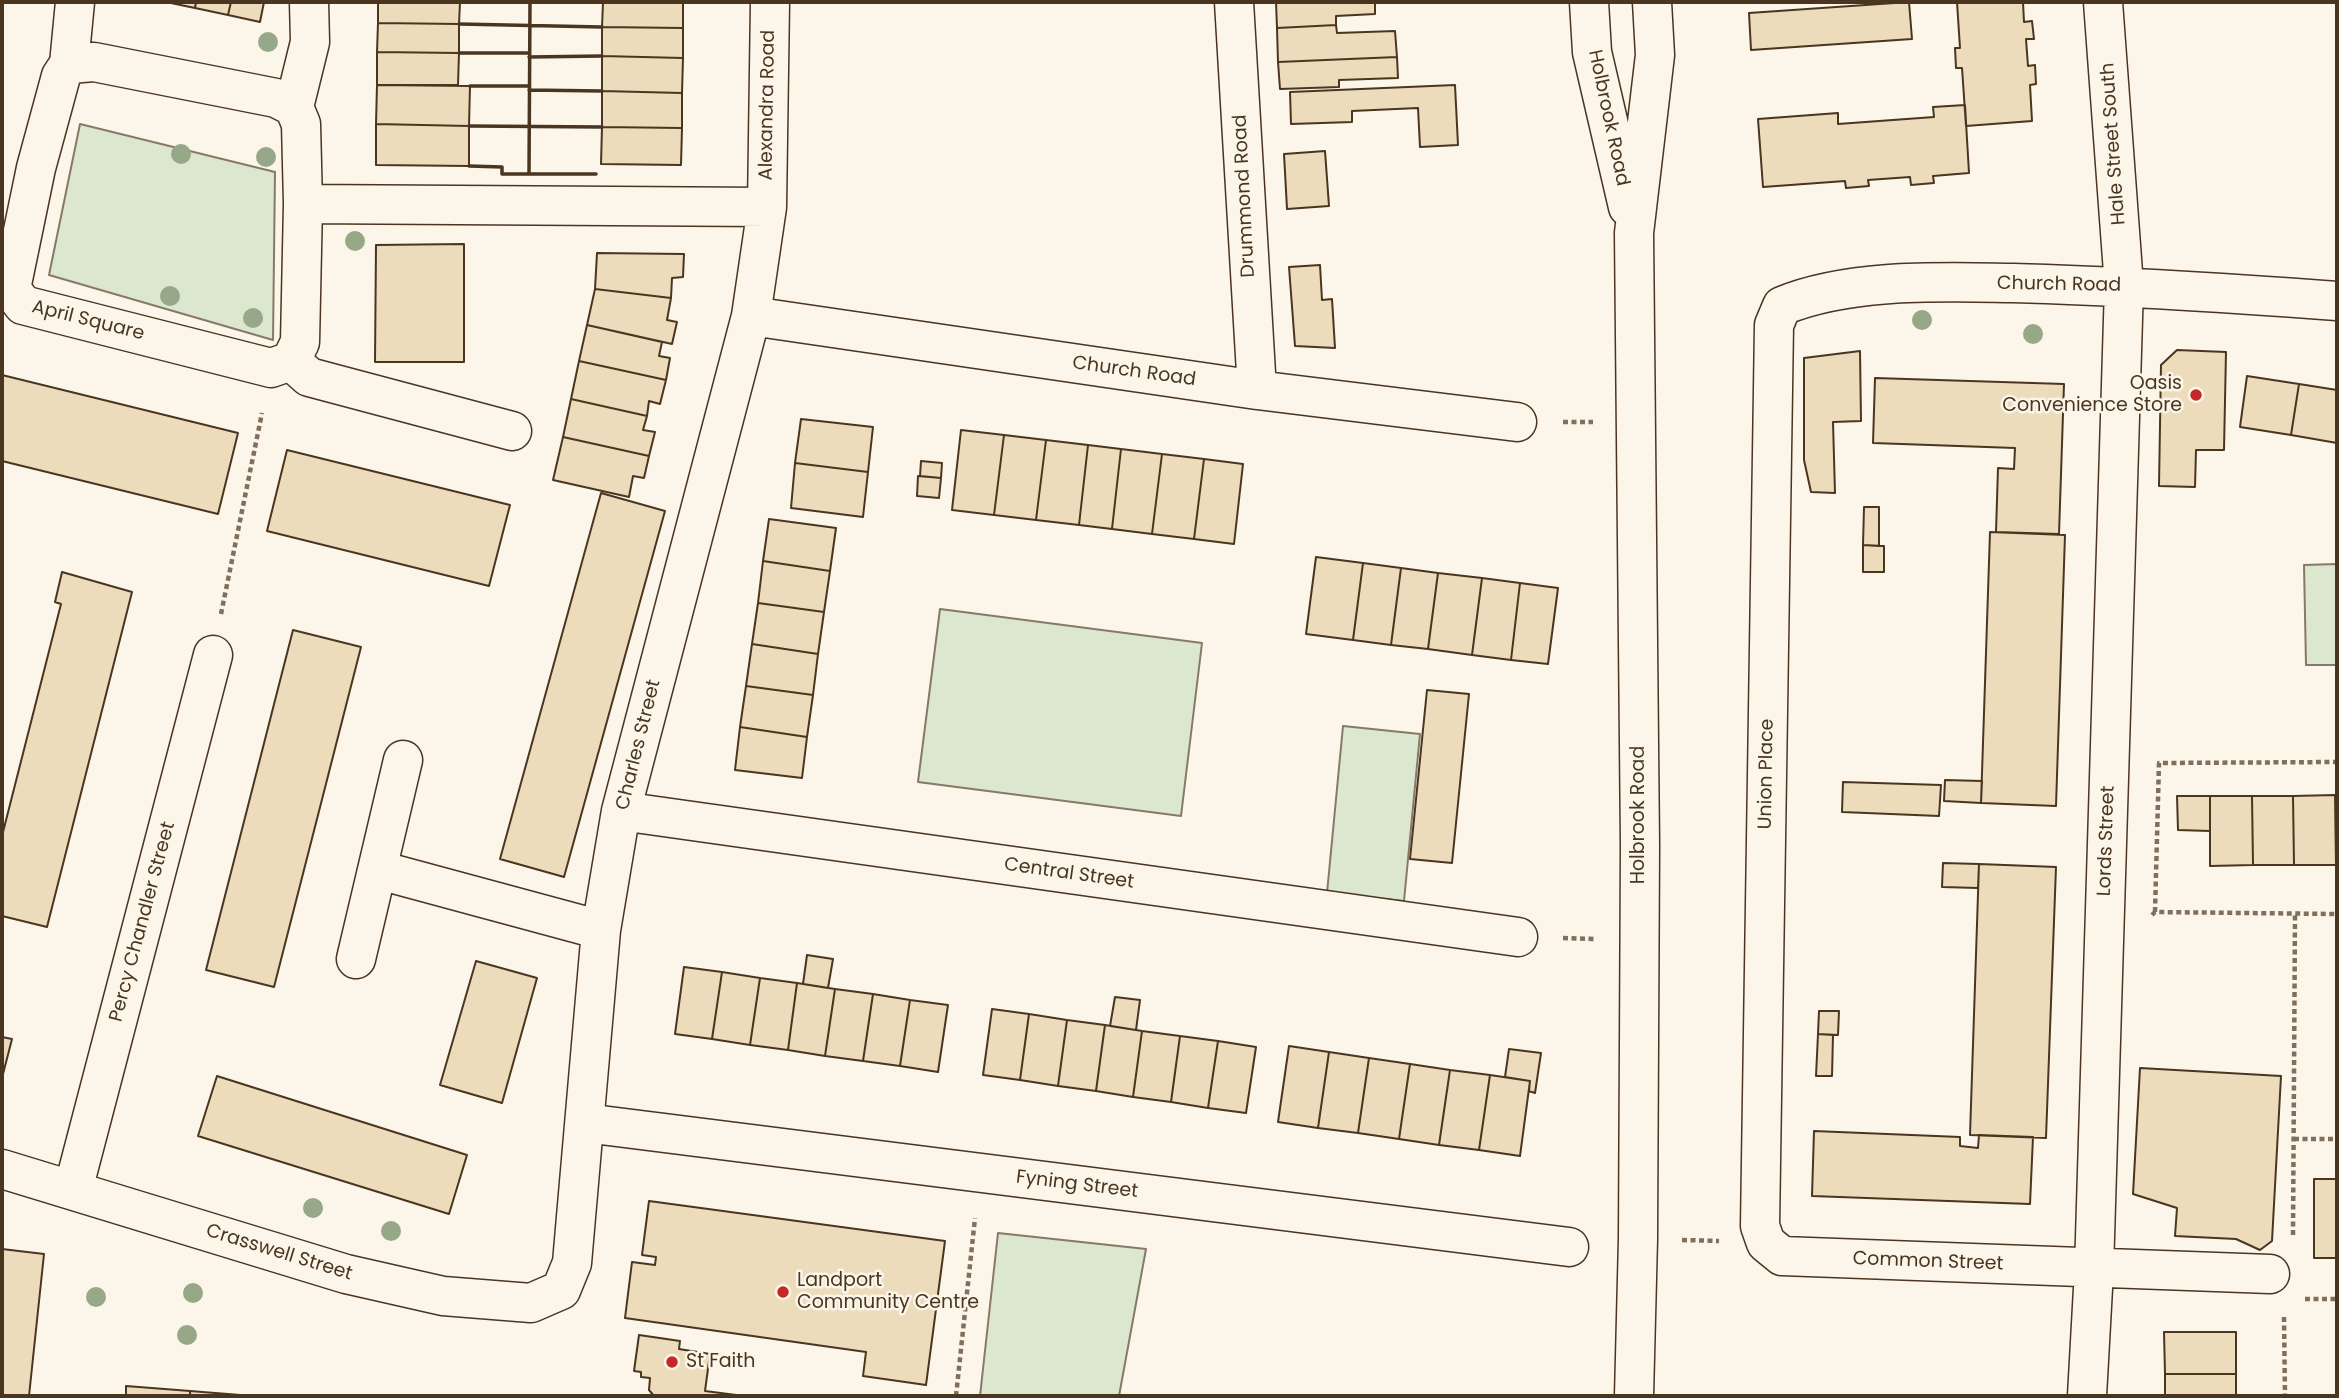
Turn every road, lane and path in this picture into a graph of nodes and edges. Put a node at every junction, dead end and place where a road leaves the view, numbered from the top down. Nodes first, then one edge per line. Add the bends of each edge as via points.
1 (75, 2) edge
2 (309, 2) edge
3 (770, 2) edge
4 (1234, 2) edge
5 (1589, 2) edge
6 (1651, 2) edge
7 (2103, 2) edge
8 (69, 64) junction
9 (294, 107) junction
10 (303, 204) junction
11 (767, 207) junction
12 (1634, 233) junction
13 (2124, 286) junction
14 (6, 290) edge
15 (2337, 301) edge
16 (1782, 306) joint
17 (751, 316) junction
18 (281, 364) junction
19 (1257, 390) junction
20 (1517, 422) joint
21 (1635, 423) junction
22 (512, 431) dead end
23 (213, 655) joint
24 (403, 760) dead end
25 (2337, 762) edge
26 (621, 811) junction
27 (379, 870) junction
28 (2155, 912) junction
29 (2295, 914) junction
30 (2337, 914) edge
31 (2144, 922) dead end
32 (601, 930) junction
33 (1518, 937) joint
34 (1639, 940) junction
35 (356, 959) dead end
36 (585, 1123) junction
37 (2294, 1139) junction
38 (2337, 1139) edge
39 (2, 1169) edge
40 (980, 1172) junction
41 (73, 1190) junction
42 (1638, 1239) junction
43 (2293, 1241) dead end
44 (1766, 1243) junction
45 (1569, 1247) dead end
46 (2094, 1269) junction
47 (2270, 1274) dead end
48 (561, 1290) joint
49 (2284, 1312) dead end
50 (956, 1396) edge
51 (1634, 1396) edge
52 (2087, 1396) edge
53 (2285, 1396) edge

1 - 8 street, April Square
2 - 9 street via 310,42
3 - 11 street, Alexandra Road
4 - 19 street, Drummond Road
5 - 12 street, Holbrook Road via 1592,52
6 - 12 street, Holbrook Road via 1655,55
7 - 13 street, Hale Street South
8 - 9 street via 107,65 276,99
8 - 14 street, April Square via 61,76
9 - 10 street via 300,124
10 - 11 street
10 - 18 street via 300,342
11 - 17 street, Charles Street
12 - 21 street, Holbrook Road
13 - 15 street, Church Road
13 - 16 street, Church Road via 1940,282 1814,293
13 - 46 street, Lords Street
14 - 18 street, April Square via 23,305
16 - 44 street, Union Place via 1774,325 1760,1226
17 - 19 street, Church Road
17 - 26 street, Charles Street
18 - 22 street, April Square via 309,377
18 - 23 path
19 - 20 street, Church Road
20 - 21 path
21 - 34 street, Holbrook Road
23 - 41 street, Percy Chandler Street
24 - 27 street
25 - 28 path via 2159,763
26 - 32 street, Charles Street
26 - 33 street, Central Street
27 - 32 street
27 - 35 street
28 - 29 path
28 - 31 path
29 - 30 path
29 - 37 path
32 - 36 street, Charles Street
33 - 34 path
34 - 42 street, Holbrook Road
36 - 40 street, Fyning Street
36 - 48 street, Charles Street via 572,1263
37 - 38 path
37 - 43 path
39 - 41 street, Crasswell Street
40 - 45 street, Fyning Street
40 - 50 path
41 - 48 street, Crasswell Street via 346,1274 443,1296 531,1303
42 - 44 path
42 - 51 street, Holbrook Road
44 - 46 street, Common Street via 1782,1256
46 - 47 street, Common Street
46 - 52 street, Lords Street
49 - 53 path

